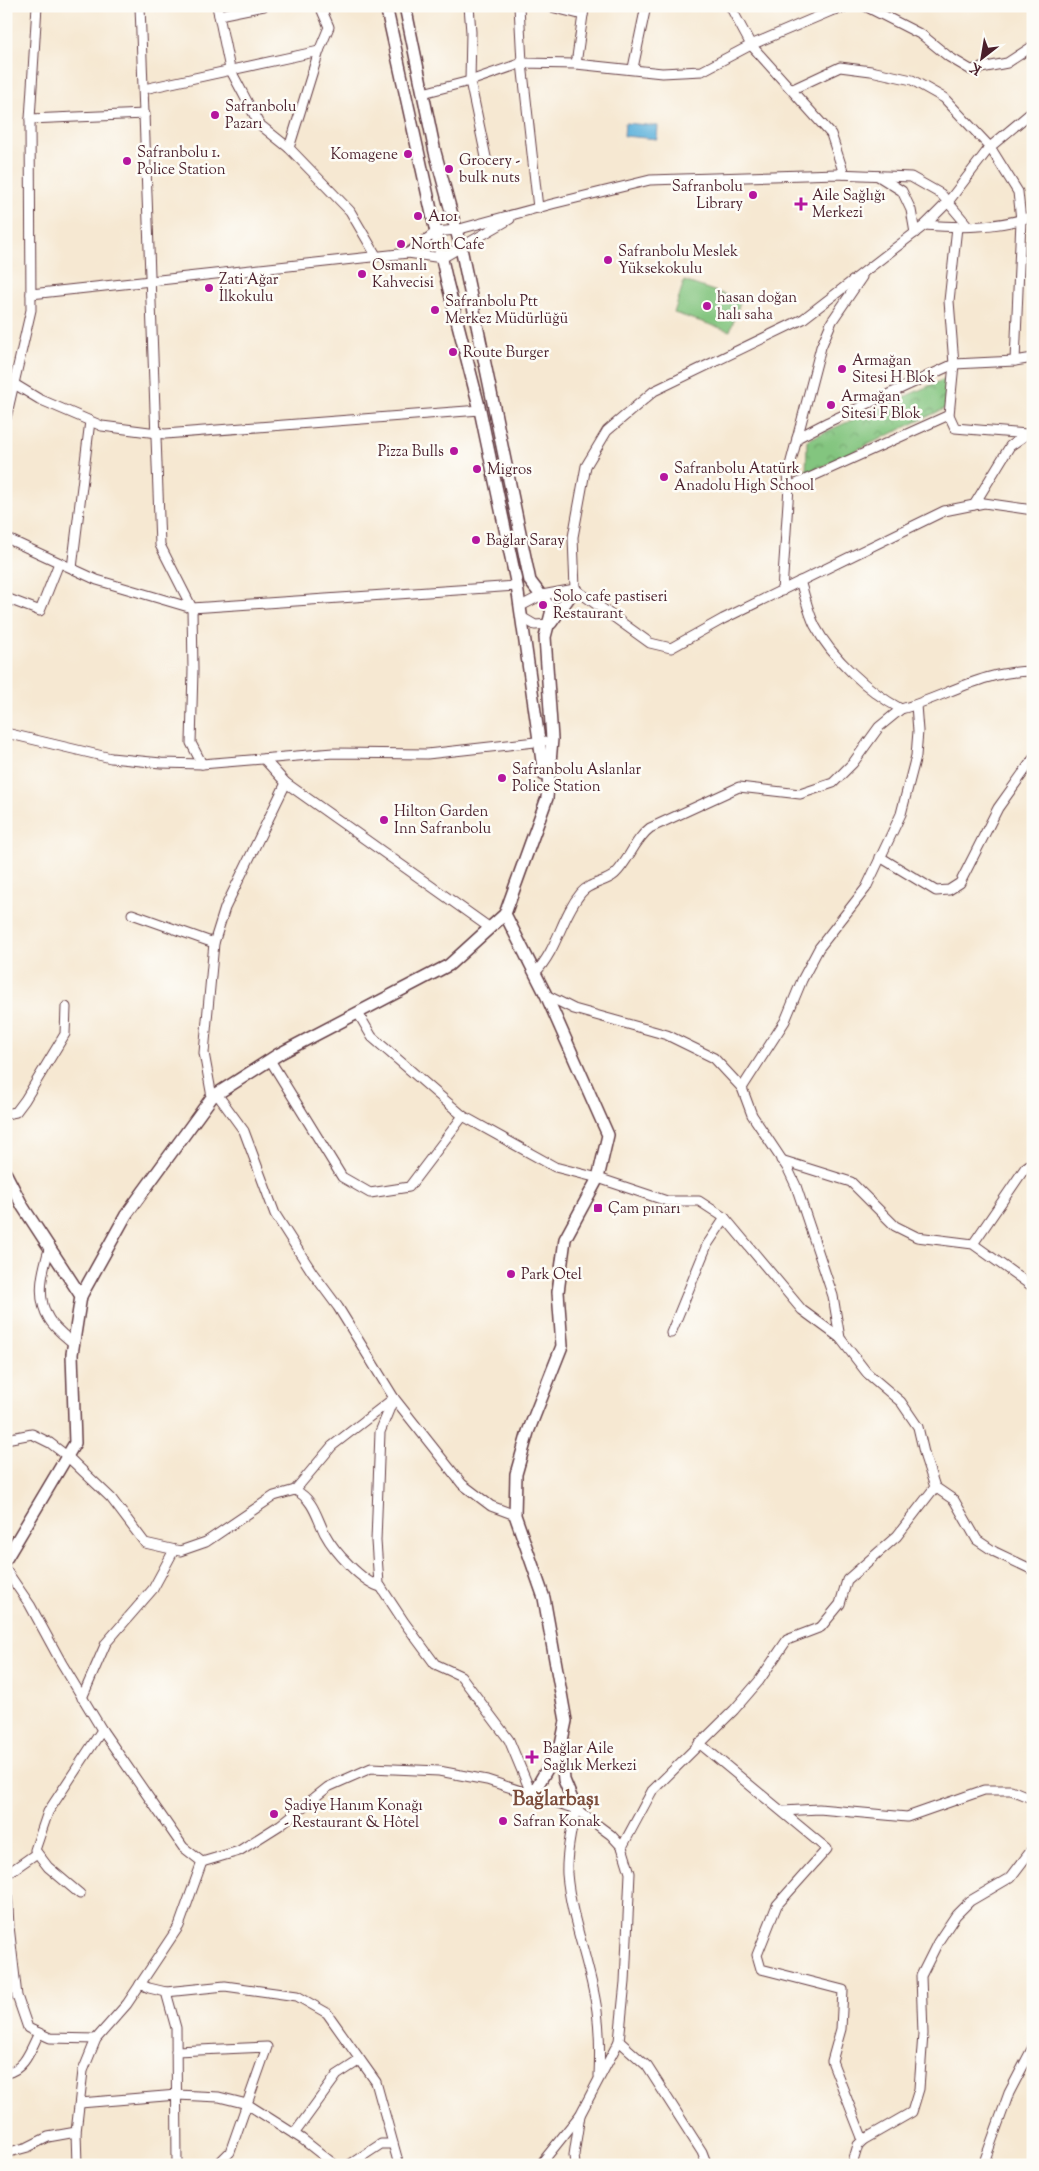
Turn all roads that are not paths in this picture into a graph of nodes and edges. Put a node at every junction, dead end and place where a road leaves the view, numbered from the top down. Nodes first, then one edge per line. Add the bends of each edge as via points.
1 (37, 6) edge
2 (140, 6) edge
3 (264, 6) edge
4 (320, 6) edge
5 (386, 6) edge
6 (405, 6) edge
7 (469, 6) edge
8 (519, 6) edge
9 (546, 6) edge
10 (646, 6) edge
11 (730, 6) edge
12 (850, 6) edge
13 (865, 6) edge
14 (218, 11) edge
15 (584, 11) edge
16 (752, 46) junction
17 (1033, 46) edge
18 (319, 50) junction
19 (522, 63) junction
20 (576, 64) junction
21 (632, 68) junction
22 (230, 69) junction
23 (470, 81) junction
24 (144, 89) junction
25 (793, 90) junction
26 (423, 93) junction
27 (1033, 111) edge
28 (145, 114) junction
29 (30, 119) junction
30 (990, 147) junction
31 (289, 148) junction
32 (487, 162) dead end
33 (844, 174) junction
34 (878, 176) junction
35 (948, 202) junction
36 (538, 208) junction
37 (520, 212) junction
38 (1033, 216) edge
39 (1021, 220) junction
40 (925, 225) junction
41 (968, 226) junction
42 (957, 228) junction
43 (456, 230) junction
44 (436, 232) junction
45 (915, 233) junction
46 (461, 248) junction
47 (408, 254) junction
48 (377, 257) junction
49 (442, 258) junction
50 (867, 271) junction
51 (151, 281) junction
52 (31, 294) junction
53 (1033, 358) edge
54 (1015, 361) junction
55 (954, 364) junction
56 (6, 379) edge
57 (15, 385) junction
58 (480, 410) junction
59 (949, 415) junction
60 (6, 418) edge
61 (90, 421) junction
62 (1030, 432) edge
63 (154, 433) junction
64 (797, 438) junction
65 (789, 487) junction
66 (974, 505) junction
67 (1033, 510) edge
68 (6, 538) edge
69 (59, 563) junction
70 (72, 568) junction
71 (800, 581) junction
72 (517, 586) junction
73 (574, 589) junction
74 (782, 591) junction
75 (542, 595) junction
76 (6, 598) edge
77 (521, 606) junction
78 (192, 608) junction
79 (522, 618) junction
80 (550, 624) junction
81 (1033, 671) edge
82 (916, 705) junction
83 (901, 709) junction
84 (6, 733) edge
85 (552, 739) junction
86 (540, 741) junction
87 (264, 759) junction
88 (1033, 759) edge
89 (202, 764) junction
90 (286, 783) junction
91 (547, 798) junction
92 (880, 857) junction
93 (132, 914) dead end
94 (505, 914) junction
95 (490, 928) junction
96 (214, 943) junction
97 (535, 973) junction
98 (546, 996) junction
99 (66, 1007) dead end
100 (358, 1013) junction
101 (270, 1060) junction
102 (742, 1088) junction
103 (214, 1096) junction
104 (6, 1114) edge
105 (463, 1116) junction
106 (781, 1160) junction
107 (1033, 1162) edge
108 (6, 1174) edge
109 (598, 1178) junction
110 (725, 1218) junction
111 (973, 1244) junction
112 (50, 1246) junction
113 (1033, 1287) edge
114 (81, 1296) junction
115 (671, 1332) dead end
116 (840, 1338) junction
117 (74, 1344) junction
118 (394, 1398) junction
119 (6, 1439) edge
120 (67, 1456) junction
121 (935, 1487) junction
122 (296, 1490) junction
123 (515, 1515) junction
124 (174, 1550) junction
125 (6, 1559) edge
126 (6, 1570) edge
127 (1033, 1570) edge
128 (381, 1587) junction
129 (82, 1698) junction
130 (102, 1730) junction
131 (699, 1743) junction
132 (561, 1745) junction
133 (532, 1795) junction
134 (1033, 1799) edge
135 (576, 1809) junction
136 (783, 1811) junction
137 (622, 1847) junction
138 (1033, 1848) edge
139 (37, 1853) junction
140 (202, 1862) junction
141 (7, 1872) edge
142 (80, 1894) dead end
143 (9, 1945) edge
144 (140, 1984) junction
145 (166, 1992) junction
146 (39, 2033) junction
147 (96, 2039) junction
148 (619, 2041) junction
149 (1033, 2047) edge
150 (176, 2051) junction
151 (360, 2060) junction
152 (6, 2073) edge
153 (599, 2079) junction
154 (177, 2095) junction
155 (80, 2103) junction
156 (247, 2104) junction
157 (580, 2116) junction
158 (76, 2132) junction
159 (294, 2134) junction
160 (863, 2140) junction
161 (393, 2144) junction
162 (6, 2153) edge
163 (220, 2164) edge
164 (77, 2165) edge
165 (177, 2165) edge
166 (335, 2165) edge
167 (349, 2165) edge
168 (399, 2165) edge
169 (540, 2165) edge
170 (575, 2165) edge
171 (707, 2165) edge
172 (852, 2165) edge
173 (983, 2165) edge

1 - 29 street
2 - 24 street
3 - 14 street
4 - 18 street via 329,28
5 - 44 street
6 - 26 street
7 - 23 street
8 - 19 street
9 - 15 street
10 - 21 street
11 - 16 street
12 - 16 street via 831,11
13 - 17 street via 922,35 971,70 1007,63
14 - 22 street
15 - 20 street
16 - 21 street via 702,71 662,73
16 - 25 street
18 - 22 street
18 - 31 street
19 - 20 street
19 - 23 street
19 - 36 street
20 - 21 street
22 - 24 street
22 - 31 street via 259,124
23 - 26 street
23 - 32 street
24 - 28 street
25 - 30 street via 840,67 912,80 944,98
25 - 33 street via 831,134
26 - 43 street
27 - 30 street
28 - 29 street
28 - 51 street
29 - 52 street
30 - 35 street
30 - 39 street via 1018,192
31 - 48 street via 350,211
33 - 34 street
33 - 36 street via 650,180
34 - 35 street via 912,177 942,194
34 - 45 street via 902,191 911,210
35 - 40 street
35 - 41 street
36 - 37 street
37 - 43 street
37 - 46 street
38 - 39 street
39 - 41 street via 1012,224
39 - 54 street
40 - 42 street
40 - 45 street
41 - 42 street
42 - 55 street via 949,301
43 - 44 street
43 - 46 street
44 - 47 street
44 - 49 street
45 - 50 street
46 - 49 street
46 - 75 street via 530,581
47 - 48 street
47 - 49 street
48 - 51 street
49 - 58 street
50 - 64 street via 832,321 821,347
50 - 73 street via 803,319 654,391 607,431 586,466 573,537
51 - 52 street
51 - 63 street
52 - 57 street via 31,310
53 - 54 street
54 - 55 street
55 - 59 street
55 - 64 street
56 - 57 street
57 - 60 street
57 - 61 street
58 - 63 street
58 - 72 street
59 - 62 street via 955,428
59 - 65 street
61 - 63 street via 102,426
61 - 70 street
62 - 66 street via 1010,446
63 - 78 street via 160,545
64 - 65 street via 788,473
65 - 74 street
66 - 67 street via 984,503
66 - 71 street via 944,511
68 - 69 street
69 - 70 street
69 - 76 street via 40,611
70 - 78 street via 97,580
71 - 74 street
71 - 83 street via 815,625 832,652 882,699
72 - 77 street
72 - 78 street
73 - 74 street via 650,643 671,648
73 - 75 street
73 - 80 street
75 - 77 street
75 - 80 street via 552,610
77 - 79 street
78 - 89 street via 191,742
79 - 80 street via 535,625
79 - 86 street
80 - 85 street via 545,637
81 - 82 street via 1011,671 962,684
82 - 83 street
82 - 92 street via 916,756 901,814
83 - 97 street via 879,727 853,763 833,783 800,794 739,787 650,828 616,873 581,893 554,947
84 - 89 street via 111,758 161,764
85 - 86 street
85 - 91 street
86 - 87 street via 427,754 333,752
86 - 91 street
87 - 89 street
87 - 90 street
88 - 92 street via 998,808 960,883 948,890 936,891
90 - 95 street
90 - 96 street via 225,908
91 - 94 street
92 - 102 street via 866,888 819,948 785,1021
93 - 96 street
94 - 95 street
94 - 97 street
95 - 100 street via 449,965
96 - 103 street via 204,1054
97 - 98 street
98 - 102 street via 574,1009 667,1035 714,1058
98 - 109 street via 608,1135
99 - 104 street via 65,1034 26,1100 16,1112
100 - 101 street
100 - 105 street via 372,1037
101 - 103 street
101 - 105 street via 342,1177 370,1193 408,1187
102 - 106 street via 752,1115
103 - 114 street via 126,1215
103 - 118 street via 244,1131 275,1214
105 - 109 street via 555,1167
106 - 111 street via 851,1182 895,1226 917,1237
106 - 116 street via 796,1186 833,1296
107 - 111 street via 1025,1168
108 - 112 street via 23,1207
109 - 110 street via 667,1201 699,1201
109 - 123 street via 565,1238 558,1292 562,1346 528,1432 516,1474
110 - 115 street via 707,1245
110 - 116 street via 802,1310
111 - 113 street
112 - 114 street
112 - 117 street via 43,1268 41,1300 49,1320
114 - 117 street
116 - 121 street via 867,1373 901,1402 918,1427
117 - 120 street via 75,1443
118 - 122 street via 332,1446
118 - 123 street via 462,1484 491,1506
118 - 128 street via 380,1432 376,1540
119 - 120 street via 32,1434
120 - 124 street via 111,1498 145,1543
120 - 125 street
121 - 127 street via 954,1500 977,1540
121 - 131 street via 897,1536 847,1580 840,1604 821,1627 787,1640 759,1681
122 - 124 street via 274,1496 206,1542
122 - 128 street via 310,1500 326,1535 340,1554 363,1577
123 - 132 street via 544,1598 566,1721
124 - 129 street via 153,1588 106,1643
126 - 129 street via 30,1605
128 - 133 street via 435,1664 462,1676 509,1740
129 - 130 street
130 - 139 street via 48,1812 35,1850
130 - 140 street via 183,1847
131 - 136 street
131 - 137 street via 652,1791
132 - 133 street
132 - 135 street via 564,1780
133 - 135 street
133 - 140 street via 487,1780 439,1771 371,1768 328,1787 280,1825 239,1851
134 - 136 street via 1010,1790 984,1790 907,1817 819,1809
135 - 137 street
135 - 153 street via 567,1873 597,2010
136 - 160 street via 828,1848 778,1905 757,1955 761,1969 843,1990 841,2030 832,2061
137 - 148 street via 630,1873
138 - 160 street via 1011,1877 970,1901 938,1942 921,1976 923,2034 919,2089 912,2112
139 - 141 street
139 - 142 street via 48,1867
140 - 144 street via 180,1926
141 - 143 street
143 - 146 street via 17,1996 28,2028
144 - 145 street
144 - 147 street
145 - 150 street via 176,2028
145 - 151 street via 225,1986 297,1996 327,2013
146 - 147 street via 50,2038
146 - 152 street via 24,2063 14,2072
147 - 155 street via 83,2071
148 - 153 street
148 - 171 street via 647,2066
149 - 173 street via 1009,2093
150 - 154 street
150 - 156 street via 267,2047
151 - 159 street via 337,2075
151 - 161 street via 376,2082
153 - 157 street
154 - 155 street
154 - 156 street via 220,2097
154 - 165 street
155 - 158 street
156 - 159 street
156 - 163 street via 230,2152
157 - 169 street
157 - 170 street
158 - 162 street via 48,2137
158 - 164 street
159 - 166 street
160 - 172 street via 858,2145
161 - 167 street via 381,2144
161 - 168 street

